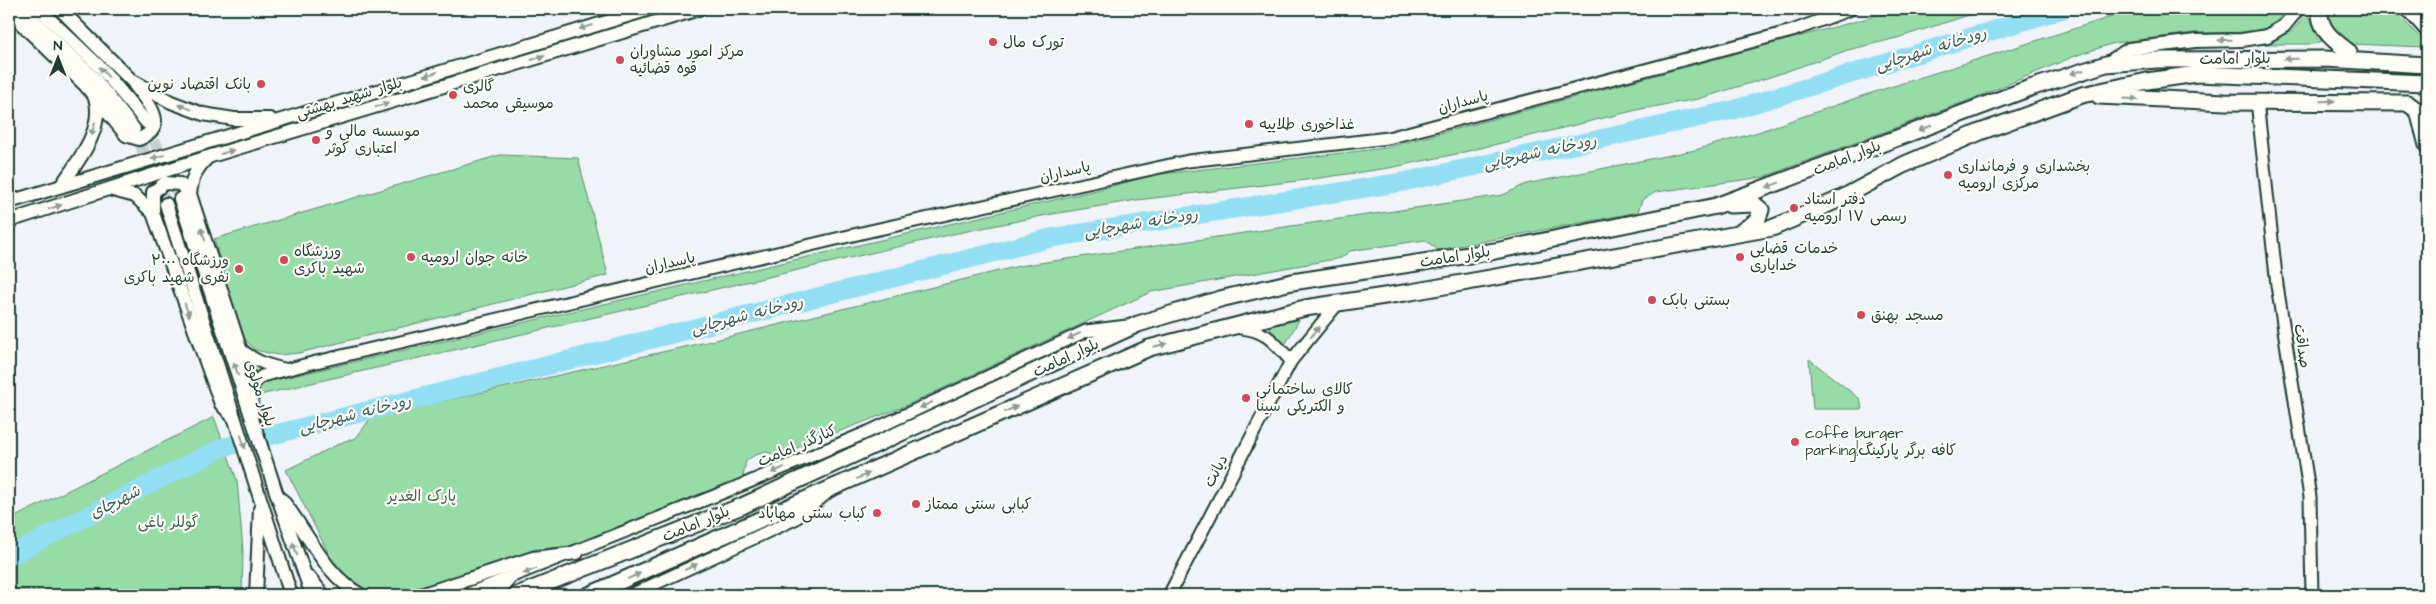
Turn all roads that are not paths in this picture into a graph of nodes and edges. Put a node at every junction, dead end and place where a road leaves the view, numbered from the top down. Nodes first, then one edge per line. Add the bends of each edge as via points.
1 (22, 9) edge
2 (39, 9) edge
3 (60, 9) edge
4 (650, 9) edge
5 (699, 9) edge
6 (1851, 9) edge
7 (2298, 9) edge
8 (2320, 9) edge
9 (2407, 9) edge
10 (682, 11) edge
11 (9, 12) edge
12 (2427, 31) edge
13 (2349, 52) junction
14 (2427, 55) edge
15 (2325, 58) junction
16 (2106, 64) junction
17 (2427, 65) edge
18 (131, 80) junction
19 (2427, 83) edge
20 (2082, 95) junction
21 (94, 97) junction
22 (2257, 102) junction
23 (285, 118) junction
24 (147, 123) tunnel mouth
25 (134, 129) tunnel mouth
26 (2427, 145) edge
27 (208, 157) junction
28 (137, 163) junction
29 (142, 179) junction
30 (61, 186) junction
31 (109, 190) junction
32 (185, 197) junction
33 (9, 202) edge
34 (166, 204) tunnel mouth
35 (1716, 206) junction
36 (152, 213) junction
37 (9, 221) edge
38 (1734, 235) junction
39 (1339, 302) junction
40 (1138, 324) junction
41 (1230, 326) junction
42 (239, 348) junction
43 (1291, 361) junction
44 (285, 370) junction
45 (252, 385) junction
46 (251, 415) junction
47 (236, 420) junction
48 (833, 489) junction
49 (276, 492) junction
50 (261, 499) junction
51 (577, 552) junction
52 (302, 567) junction
53 (282, 574) junction
54 (509, 579) junction
55 (256, 595) edge
56 (286, 595) edge
57 (291, 595) edge
58 (312, 595) edge
59 (322, 595) edge
60 (361, 595) edge
61 (420, 595) edge
62 (465, 595) edge
63 (498, 595) edge
64 (517, 595) edge
65 (589, 595) edge
66 (631, 595) edge
67 (1169, 595) edge
68 (2312, 595) edge

1 - 25 main road via 93,78
24 -> 2 main road via 102,69
3 - 18 main road
4 -> 23 main road, بلوار شهید بهشتی
5 - 10 main road, بلوار شهید بهشتی
6 - 44 main road, پاسداران via 1792,31 1388,138 1188,161 870,231
7 -> 16 main road via 2284,26 2268,36 2129,49
8 - 13 highway via 2322,27
9 - 12 main road
27 -> 10 main road, بلوار شهید بهشتی
11 - 21 main road
13 - 14 highway
13 - 15 highway
15 -> 16 highway, بلوار امامت via 2157,60
15 - 17 highway, بلوار امامت
16 -> 35 highway, بلوار امامت via 2038,85
18 - 21 main road via 153,114 155,123 147,136 139,139 126,135
23 -> 18 main road via 203,114 171,102
19 - 20 highway, بلوار امامت via 2197,74
20 -> 22 highway
20 - 38 highway, بلوار امامت via 1971,136 1772,228
21 -> 30 main road via 94,130
22 -> 26 highway via 2407,103 2418,111
22 - 68 main road, صداقت via 2277,285 2310,497
23 -> 28 main road, بلوار شهید بهشتی
27 - 29 main road, بلوار شهید بهشتی
27 - 32 main road via 197,168
28 - 29 main road
28 - 30 main road, بلوار شهید بهشتی
29 - 31 main road, بلوار شهید بهشتی
29 - 36 main road
30 - 33 main road, بلوار شهید بهشتی
31 - 36 main road via 135,196
37 -> 31 main road, بلوار شهید بهشتی
32 - 36 main road via 180,184 165,183 153,192
42 -> 32 main road
46 -> 32 main road, بلوار مولوی
34 - 47 main road, بلوار مولوی
35 - 38 highway via 1754,204 1759,207 1757,221
35 - 40 highway, بلوار امامت via 1495,251 1292,282 1220,299
36 -> 47 main road via 221,404
38 - 39 highway, بلوار امامت
39 - 41 highway, بلوار امامت
43 -> 39 main road, دیانت
40 -> 51 main road, کنارگذر امامت via 1086,331 868,432
40 - 64 highway, بلوار امامت via 742,506
41 - 43 main road via 1254,329 1268,336
48 -> 41 highway, بلوار امامت via 1149,348
42 - 44 main road, پاسداران via 252,359
42 - 45 main road
43 - 67 main road, دیانت
44 - 45 main road, پاسداران via 262,376
45 - 46 main road
46 - 49 main road, بلوار مولوی
47 -> 50 main road, بلوار مولوی
65 -> 48 highway, بلوار امامت
66 -> 48 main road via 796,519
52 -> 49 main road, بلوار مولوی
49 - 60 main road via 334,573 348,589
50 - 53 main road, بلوار مولوی
50 - 55 main road
51 -> 54 main road, کنارگذر امامت
51 - 61 main road via 533,558
52 - 58 main road, بلوار مولوی
52 - 59 main road
53 - 56 main road
53 - 57 main road, بلوار مولوی
54 - 62 main road, کنارگذر امامت
54 - 63 main road

